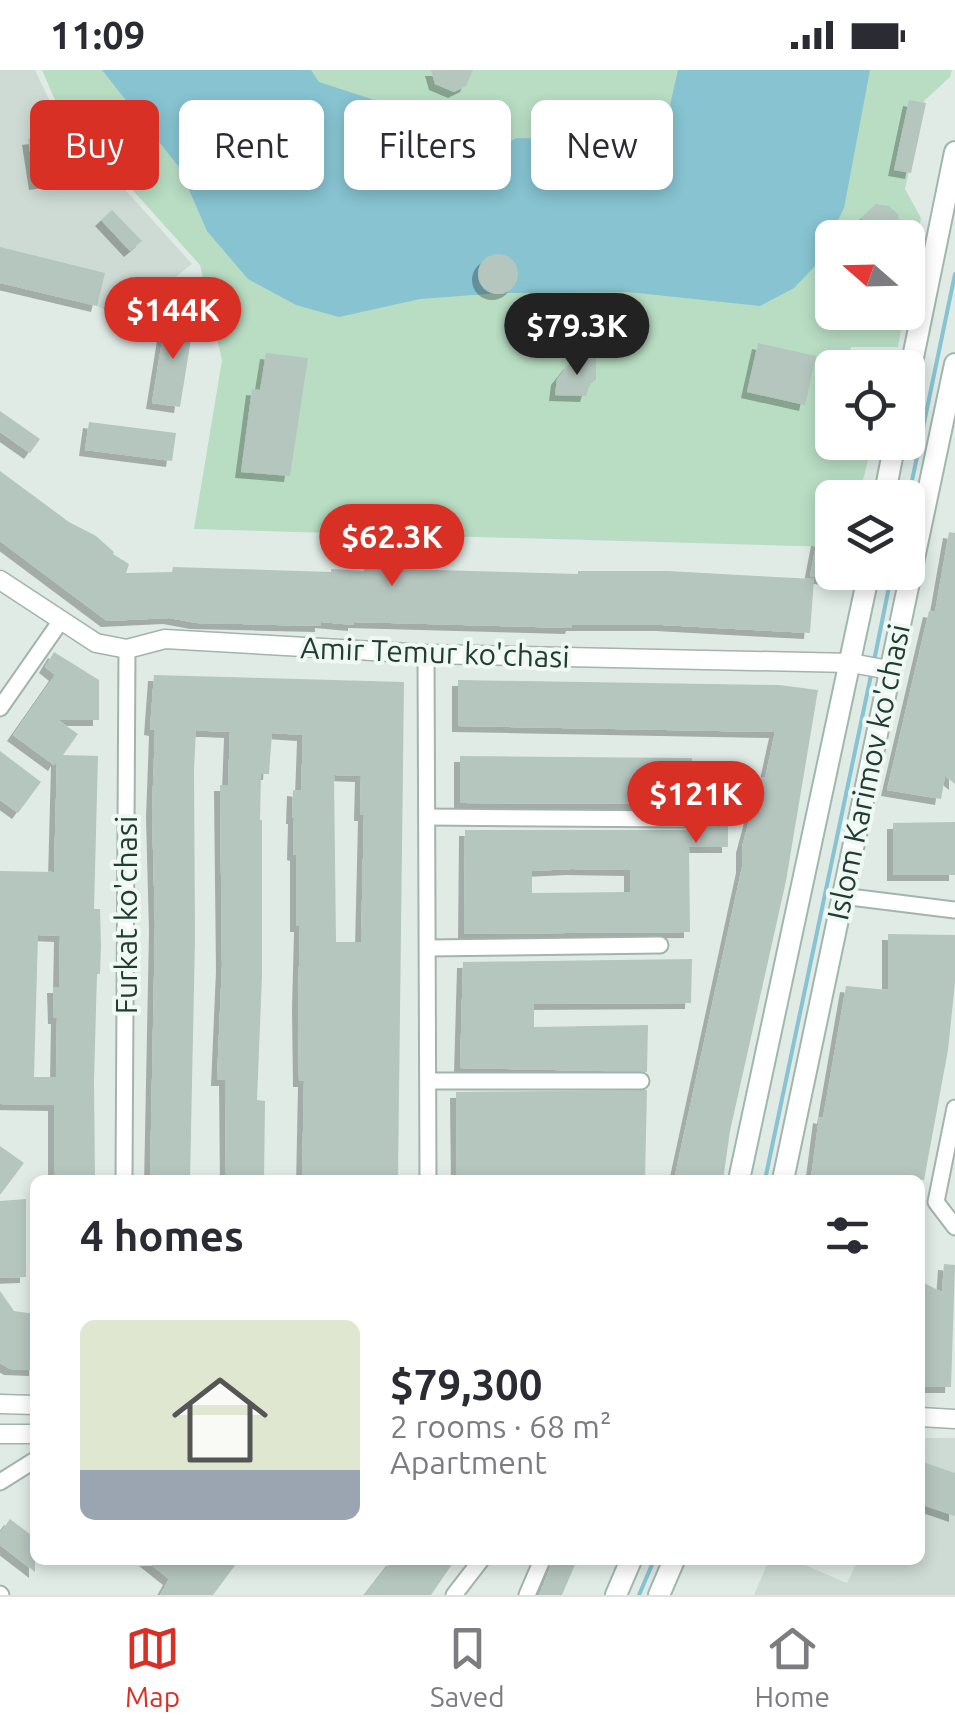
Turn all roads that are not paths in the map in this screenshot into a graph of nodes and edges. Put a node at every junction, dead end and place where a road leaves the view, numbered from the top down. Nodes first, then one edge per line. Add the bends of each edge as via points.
1 (955, 152) edge
2 (915, 350) edge
3 (955, 364) edge
4 (0, 580) edge
5 (865, 590) edge
6 (60, 622) junction
7 (127, 650) junction
8 (426, 654) junction
9 (851, 662) junction
10 (890, 670) junction
11 (0, 708) edge
12 (427, 818) junction
13 (683, 819) dead end
14 (842, 896) junction
15 (955, 910) edge
16 (660, 945) dead end
17 (428, 948) junction
18 (641, 1080) dead end
19 (429, 1081) junction
20 (955, 1108) edge
21 (124, 1175) edge
22 (428, 1175) edge
23 (740, 1175) edge
24 (784, 1175) edge
25 (955, 1227) edge
26 (3, 1402) edge
27 (30, 1405) edge
28 (925, 1417) edge
29 (955, 1418) edge
30 (0, 1434) edge
31 (30, 1434) edge
32 (30, 1463) edge
33 (0, 1482) edge
34 (477, 1565) edge
35 (540, 1565) edge
36 (629, 1565) edge
37 (672, 1565) edge
38 (454, 1595) edge
39 (527, 1595) edge
40 (616, 1595) edge
41 (658, 1595) edge

1 - 2 main road
3 - 10 main road, Islom Karimov ko'chasi
4 - 6 street
5 - 9 main road, Islom Karimov ko'chasi
6 - 7 street via 96,643
6 - 11 street
7 - 8 street, Amir Temur ko'chasi via 166,639
7 - 21 street, Furkat ko'chasi
8 - 9 street, Amir Temur ko'chasi
8 - 12 street
9 - 10 street, Amir Temur ko'chasi
9 - 23 main road, Islom Karimov ko'chasi
10 - 14 main road, Islom Karimov ko'chasi
12 - 13 street
12 - 17 street
14 - 15 street
14 - 24 main road, Islom Karimov ko'chasi
16 - 17 street
17 - 19 street
18 - 19 street
19 - 22 street
20 - 25 street via 936,1202
26 - 27 street
28 - 29 street
30 - 31 street
32 - 33 street
34 - 38 street
35 - 39 street
36 - 40 main road
37 - 41 main road

